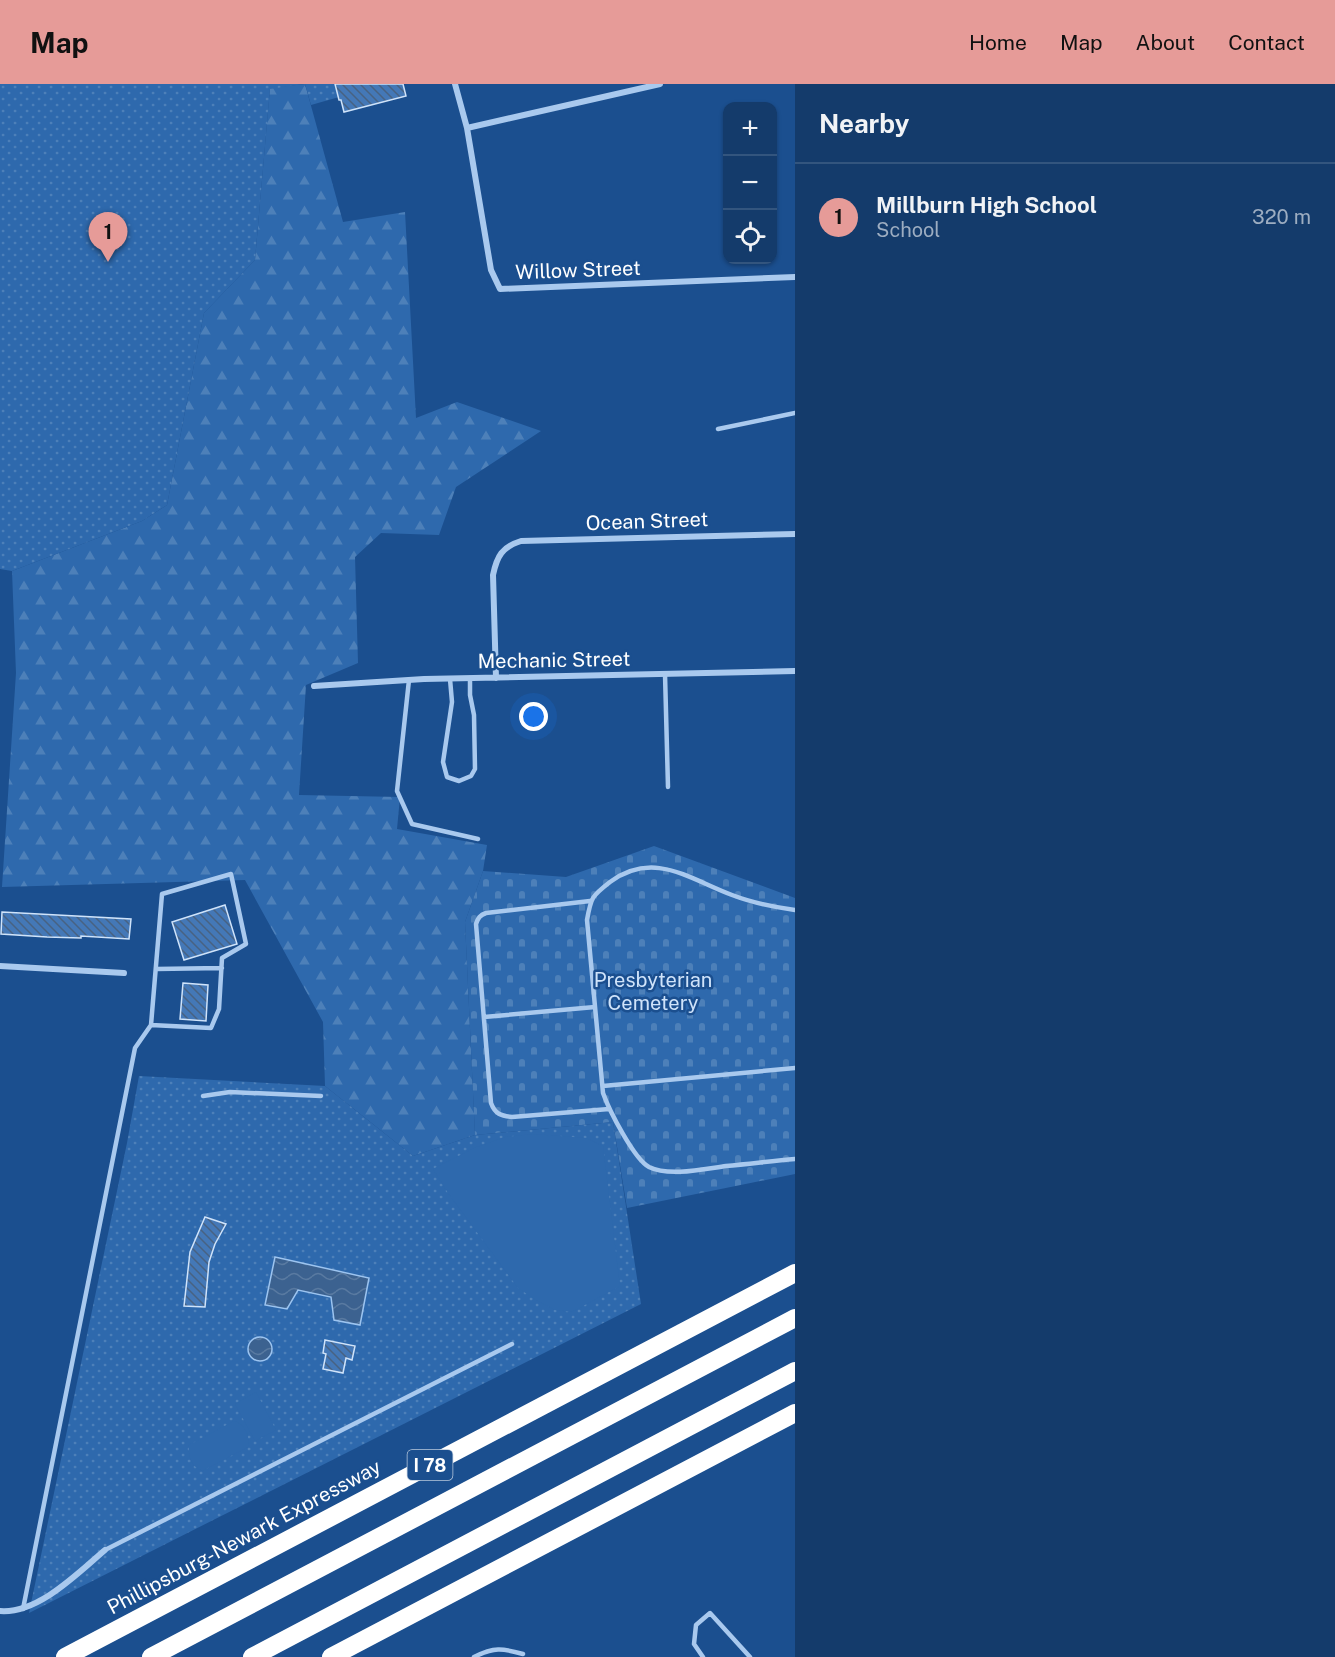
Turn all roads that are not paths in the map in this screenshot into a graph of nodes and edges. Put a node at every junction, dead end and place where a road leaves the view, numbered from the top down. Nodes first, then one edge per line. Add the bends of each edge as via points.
1 (455, 84) edge
2 (660, 84) edge
3 (467, 128) junction
4 (795, 278) edge
5 (795, 412) edge
6 (718, 429) dead end
7 (795, 534) edge
8 (795, 671) edge
9 (665, 674) junction
10 (470, 678) junction
11 (496, 678) junction
12 (450, 679) junction
13 (409, 680) junction
14 (314, 686) dead end
15 (668, 788) dead end
16 (478, 839) dead end
17 (590, 902) junction
18 (795, 910) edge
19 (0, 966) edge
20 (222, 968) junction
21 (156, 969) junction
22 (124, 973) dead end
23 (595, 1006) junction
24 (484, 1017) junction
25 (151, 1025) junction
26 (795, 1068) edge
27 (603, 1086) junction
28 (203, 1096) dead end
29 (321, 1096) dead end
30 (609, 1109) junction
31 (795, 1159) edge
32 (795, 1273) edge
33 (795, 1318) edge
34 (512, 1344) dead end
35 (795, 1371) edge
36 (795, 1413) edge
37 (105, 1550) joint
38 (23, 1609) junction
39 (0, 1611) edge
40 (523, 1654) dead end
41 (65, 1657) edge
42 (151, 1657) edge
43 (252, 1657) edge
44 (332, 1657) edge
45 (474, 1657) edge
46 (703, 1657) edge
47 (750, 1657) edge

1 - 3 street, Willow Street
2 - 3 street
3 - 4 street, Willow Street via 491,270 500,289
5 - 6 lane
7 - 11 street, Ocean Street via 511,544 496,561 493,574
8 - 9 street, Mechanic Street
9 - 11 street, Mechanic Street
9 - 15 lane
10 - 11 street, Mechanic Street
10 - 12 street, Mechanic Street
10 - 12 lane via 475,769 471,776 459,781 447,777 443,762 452,702
12 - 13 street, Mechanic Street
13 - 14 street, Mechanic Street
13 - 16 lane via 397,791 412,824
17 - 18 lane via 622,874 653,868 673,870 760,905
17 - 23 lane via 587,920
17 - 24 lane via 486,913 477,919
19 - 22 street
20 - 21 lane
20 - 21 lane via 222,958 246,944 231,874 162,894
20 - 25 lane via 219,1009 212,1028
21 - 25 lane
23 - 24 lane
23 - 27 lane
24 - 30 lane via 491,1103 498,1114 512,1117
25 - 38 lane via 135,1048
26 - 27 lane
27 - 30 lane
28 - 29 lane via 230,1092
30 - 31 lane via 632,1149 646,1166 658,1170 685,1171
32 - 41 highway, Phillipsburg-Newark Expressway / I 78
33 - 42 highway, I 78
34 - 37 lane
35 - 43 highway
36 - 44 highway
37 - 38 street via 54,1591
38 - 39 street
40 - 45 lane via 497,1649
46 - 47 lane via 694,1644 696,1624 710,1613

